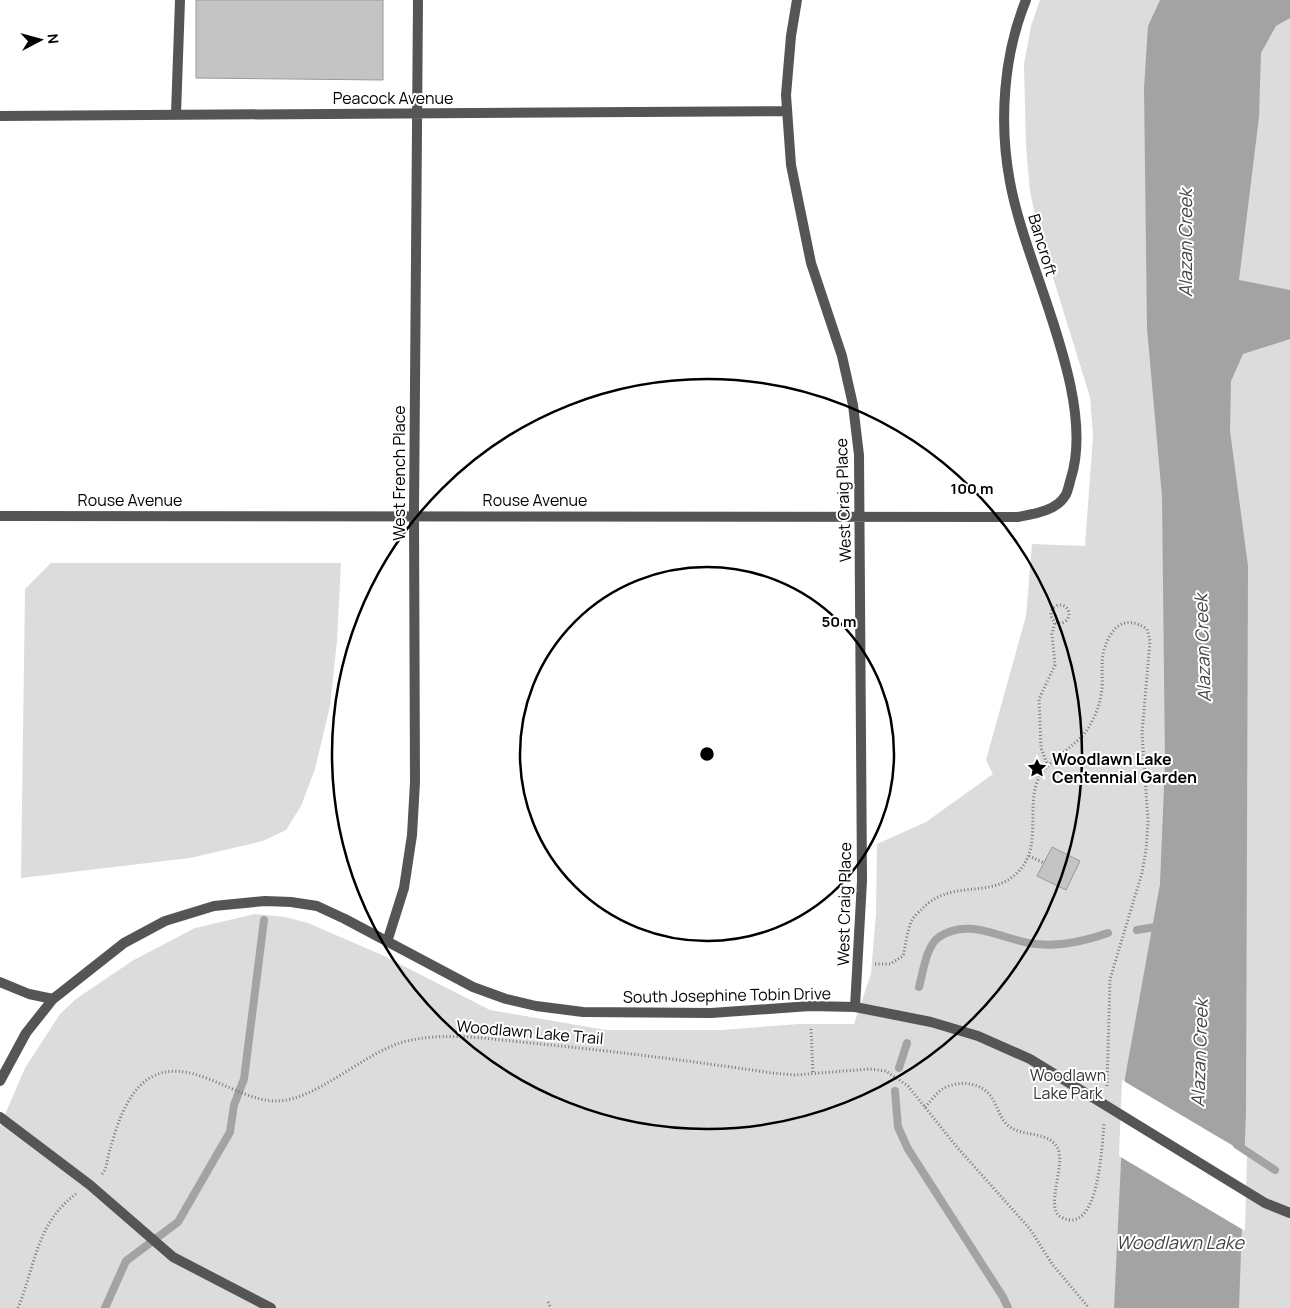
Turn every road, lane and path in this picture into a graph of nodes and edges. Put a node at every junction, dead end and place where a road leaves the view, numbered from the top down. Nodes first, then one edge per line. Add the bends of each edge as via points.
1 (180, 0) edge
2 (418, 0) edge
3 (797, 0) edge
4 (1026, 0) edge
5 (786, 111) junction
6 (418, 113) junction
7 (176, 114) junction
8 (0, 116) edge
9 (1065, 497) joint
10 (414, 515) junction
11 (0, 516) edge
12 (860, 517) junction
13 (1055, 622) junction
14 (1048, 766) junction
15 (1029, 856) junction
16 (1044, 863) dead end
17 (387, 942) junction
18 (875, 964) dead end
19 (0, 982) edge
20 (53, 998) junction
21 (855, 1008) junction
22 (811, 1029) dead end
23 (813, 1073) junction
24 (0, 1081) edge
25 (1106, 1092) dead end
26 (926, 1107) junction
27 (0, 1117) edge
28 (1104, 1120) dead end
29 (90, 1184) junction
30 (1290, 1214) edge
31 (548, 1302) dead end
32 (18, 1308) edge
33 (271, 1308) edge
34 (551, 1308) edge
35 (1089, 1308) edge

1 - 7 street
2 - 6 street, West French Place
3 - 5 street, West Craig Place
4 - 9 street, Bancroft via 1007,74 1005,146 1018,218 1070,380 1076,462
5 - 6 street, Peacock Avenue
5 - 12 street, West Craig Place via 791,165 811,263 842,356 853,405 859,455
6 - 7 street, Peacock Avenue
6 - 10 street, West French Place
7 - 8 street, Peacock Avenue
9 - 12 street, Rouse Avenue via 1052,508 1018,517
10 - 11 street, Rouse Avenue
10 - 12 street, Rouse Avenue
10 - 17 street, West French Place via 415,782 412,835 404,888
12 - 21 street, West Craig Place via 862,881
13 - 13 path via 1064,622 1068,618 1070,612 1064,605 1058,604 1053,608 1051,617
13 - 14 path via 1052,634 1055,665 1039,699 1041,748
14 - 15 path via 1036,783
14 - 25 path via 1072,748 1096,715 1101,696 1103,651 1112,633 1120,624 1137,622 1147,629 1150,641 1142,734 1148,821 1142,874 1110,979
15 - 16 path
15 - 18 path via 1019,872 1001,884 945,892 930,900 912,919 903,956 890,964
17 - 20 street, South Josephine Tobin Drive via 316,906 265,900 214,906 165,921 124,943
17 - 21 street, South Josephine Tobin Drive via 473,986 536,1006 583,1012 711,1014 810,1006
19 - 20 street via 29,994
20 - 24 street, South Josephine Tobin Drive via 26,1033
21 - 30 street, South Josephine Tobin Drive via 931,1022 978,1036 1030,1059 1265,1203
22 - 23 path
23 - 26 path, Woodlawn Lake Trail via 869,1068 886,1071 908,1086
23 - 29 path, Woodlawn Lake Trail via 772,1073 594,1049 472,1038 404,1042 373,1054 318,1087 278,1101 262,1100 182,1072 163,1073 144,1082 127,1103 105,1172
26 - 28 path via 943,1089 961,1083 970,1084 985,1090 1010,1127 1050,1138 1058,1148 1060,1162 1054,1203 1057,1214 1074,1219 1085,1214 1091,1203 1101,1156
26 - 35 path, Woodlawn Lake Trail via 956,1146 1013,1208 1052,1264
27 - 29 street
29 - 32 path, Woodlawn Lake Trail via 70,1198 41,1236 28,1285
29 - 33 street via 173,1257
31 - 34 path

